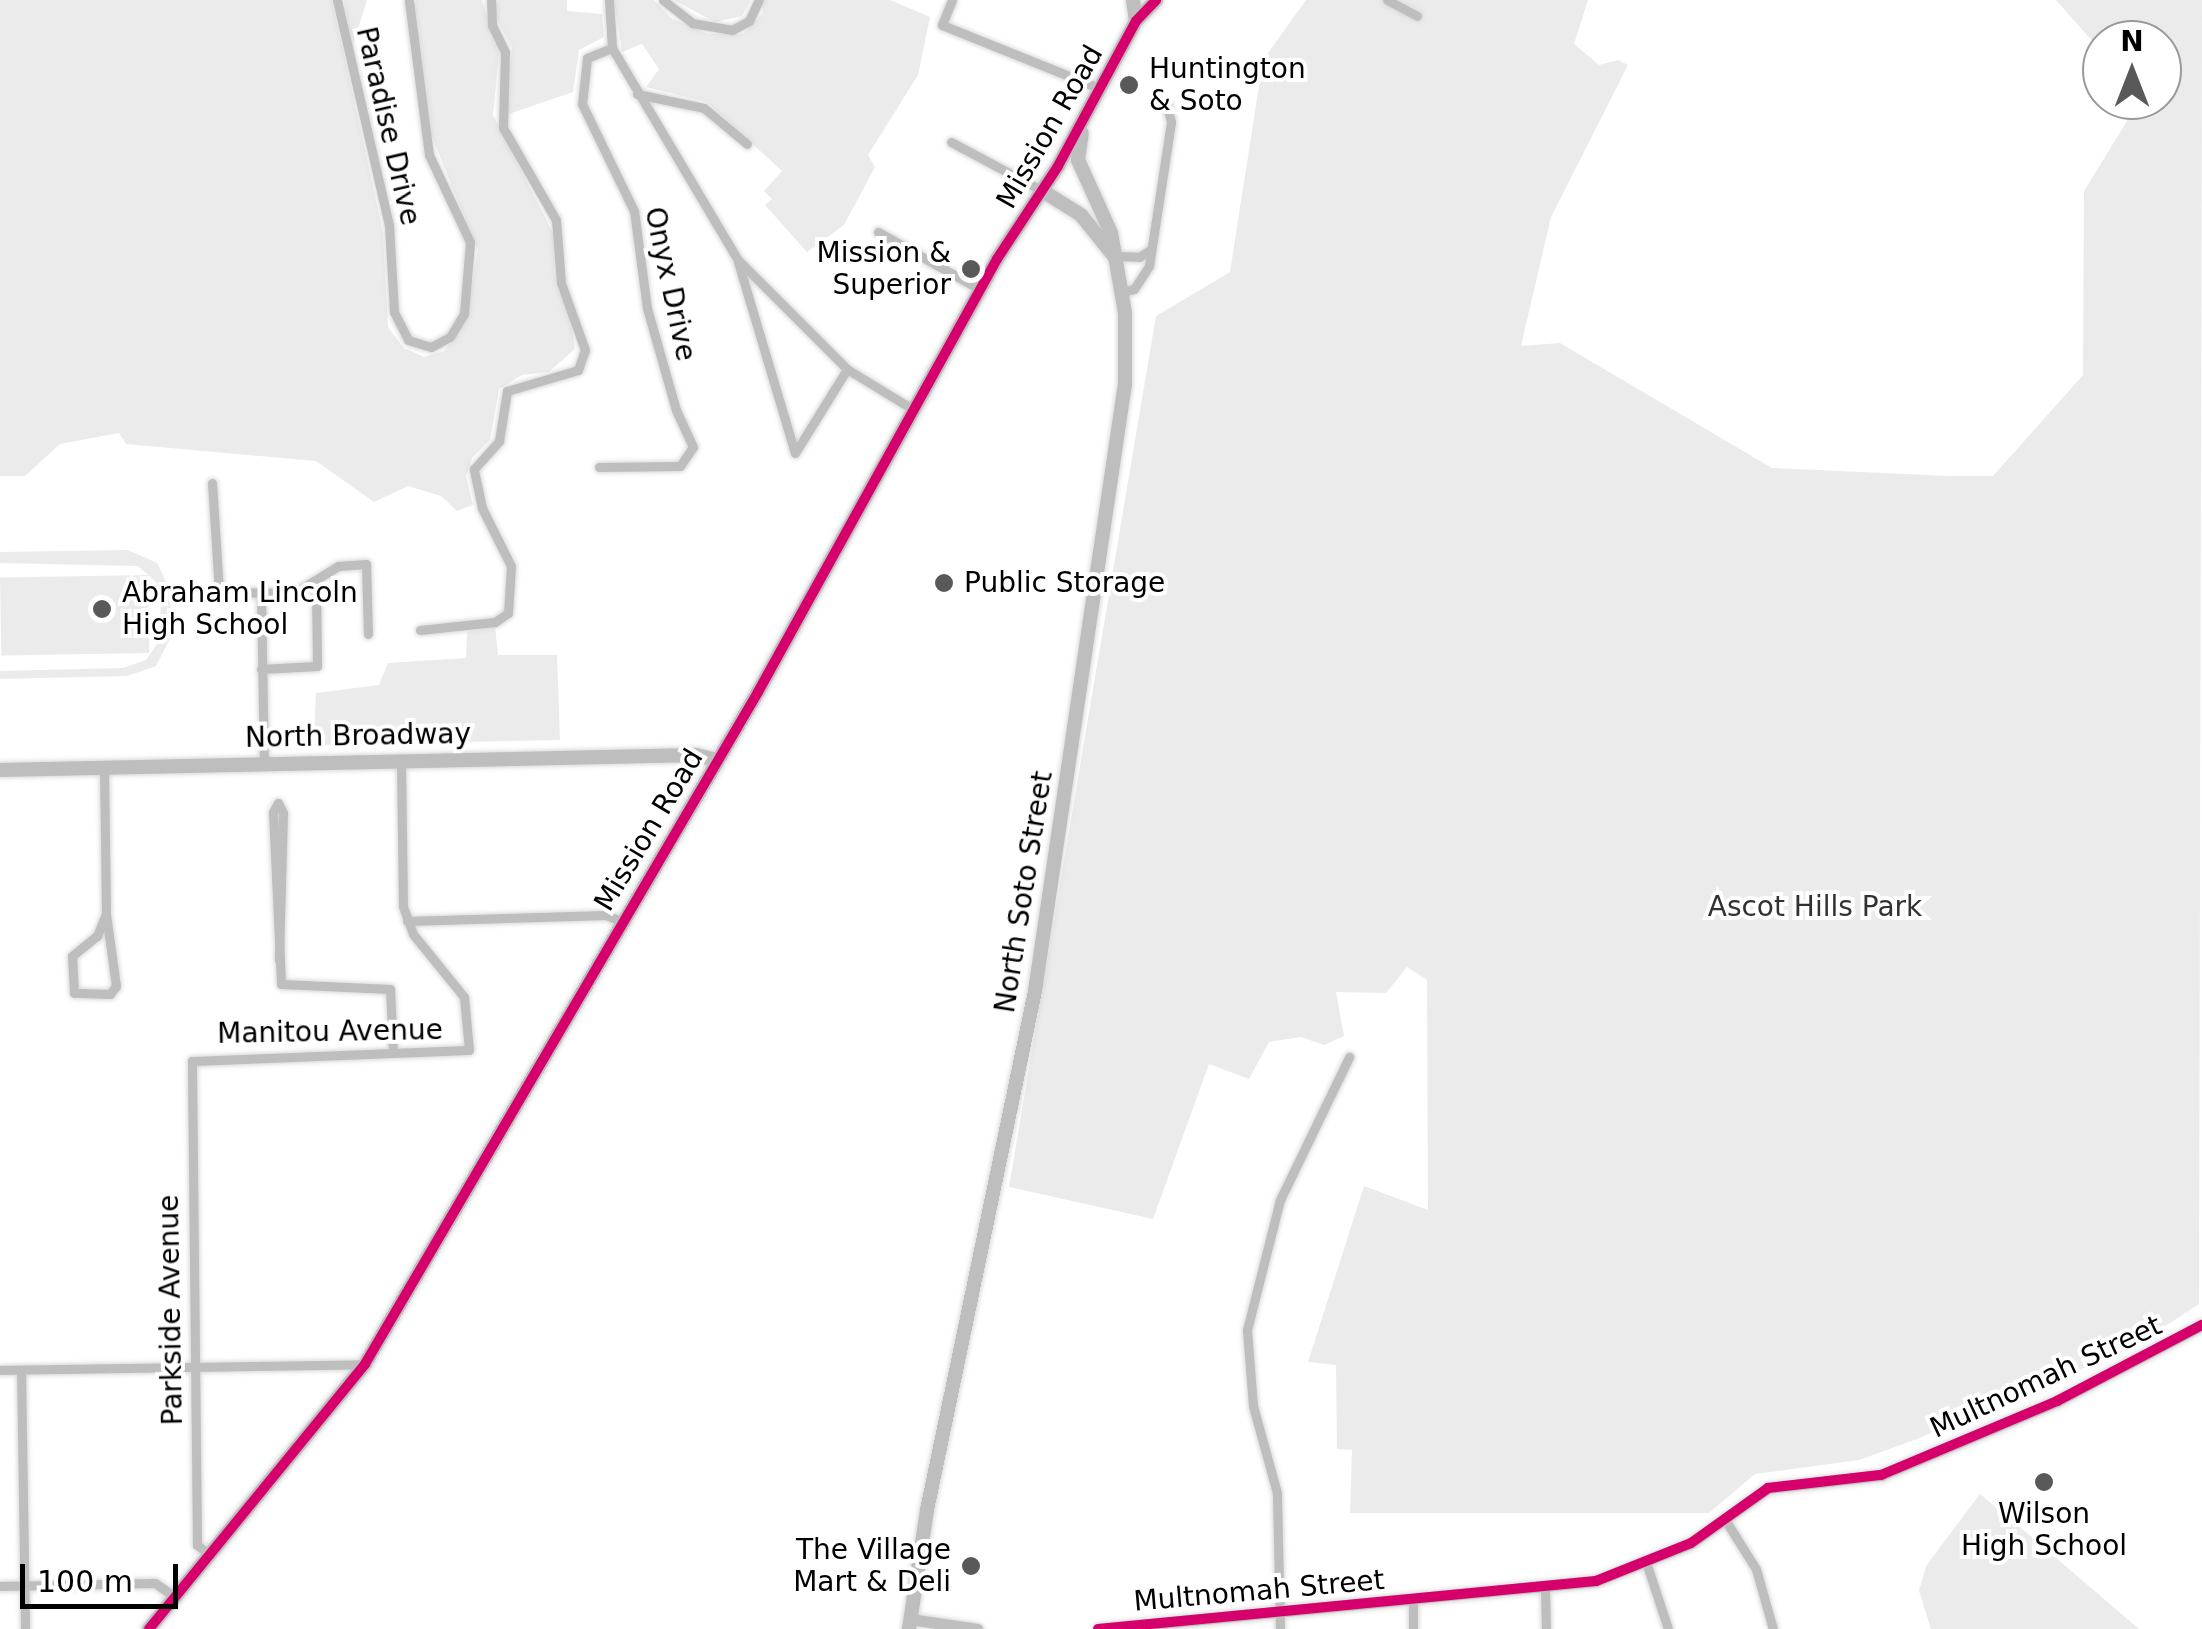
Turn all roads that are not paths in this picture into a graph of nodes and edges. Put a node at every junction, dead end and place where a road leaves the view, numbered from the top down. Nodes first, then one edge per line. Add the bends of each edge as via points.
1 (337, 0) edge
2 (408, 0) edge
3 (491, 0) edge
4 (609, 0) edge
5 (663, 0) edge
6 (758, 0) edge
7 (952, 0) edge
8 (1133, 0) edge
9 (1156, 0) edge
10 (1386, 0) edge
11 (1416, 16) dead end
12 (1136, 21) junction
13 (612, 48) junction
14 (1101, 89) junction
15 (637, 94) junction
16 (1166, 102) dead end
17 (1087, 116) junction
18 (951, 142) dead end
19 (747, 144) dead end
20 (1041, 190) junction
21 (878, 232) dead end
22 (1152, 248) junction
23 (1114, 256) junction
24 (738, 260) junction
25 (980, 289) junction
26 (1121, 292) junction
27 (847, 368) junction
28 (914, 410) junction
29 (598, 467) dead end
30 (212, 483) dead end
31 (316, 581) junction
32 (261, 595) junction
33 (420, 630) dead end
34 (368, 634) dead end
35 (261, 670) junction
36 (401, 760) junction
37 (716, 760) junction
38 (264, 762) junction
39 (104, 767) junction
40 (0, 770) edge
41 (106, 914) junction
42 (407, 920) junction
43 (621, 921) junction
44 (280, 960) junction
45 (394, 1053) junction
46 (1350, 1057) dead end
47 (192, 1060) joint
48 (2202, 1325) edge
49 (365, 1364) junction
50 (196, 1366) junction
51 (0, 1370) edge
52 (21, 1370) junction
53 (1724, 1518) junction
54 (209, 1554) junction
55 (1647, 1565) junction
56 (0, 1586) edge
57 (24, 1586) junction
58 (1545, 1589) junction
59 (175, 1597) junction
60 (1413, 1603) junction
61 (1280, 1622) edge
62 (909, 1624) edge
63 (24, 1629) edge
64 (149, 1629) edge
65 (977, 1629) edge
66 (1098, 1629) edge
67 (1413, 1629) edge
68 (1546, 1629) edge
69 (1668, 1629) edge
70 (1773, 1629) edge

1 - 2 street, Paradise Drive via 389,225 394,312 408,340 431,347 450,337 464,314 470,242 429,155
3 - 33 street via 492,24 505,52 503,128 556,220 559,272 585,350 578,370 507,391 499,441 474,469 478,496 511,566 508,613 495,622
4 - 13 street
5 - 6 street via 692,23 732,30 749,21
7 - 14 street via 942,26
8 - 12 main road
9 - 12 main road, Mission Road
10 - 11 street
12 - 14 main road, Mission Road
13 - 15 street
13 - 29 street, Onyx Drive via 587,58 582,104 634,210 647,308 693,447 680,466
14 - 17 main road, Mission Road
15 - 19 street via 704,108
15 - 24 street
16 - 22 street via 1170,122
17 - 20 main road, Mission Road
17 - 23 main road via 1078,160 1112,233
18 - 20 street
20 - 23 main road, North Soto Street via 1081,215
20 - 25 main road, Mission Road
21 - 25 street
22 - 23 street via 1139,257
22 - 26 street via 1142,281
23 - 26 main road, North Soto Street
24 - 27 street
24 - 27 street via 795,453
25 - 28 main road, Mission Road
26 - 62 main road, North Soto Street via 1123,400 1035,991 926,1510
27 - 28 street
28 - 37 main road, Mission Road
30 - 32 street via 214,587
31 - 32 street via 294,593
31 - 34 street via 338,566 366,564
31 - 35 street via 317,666
32 - 35 street
35 - 38 street
36 - 37 main road, North Broadway
36 - 38 main road, North Broadway
36 - 42 street
37 - 43 main road, Mission Road
38 - 39 main road, North Broadway
39 - 40 main road, North Broadway
39 - 41 street
41 - 41 street via 98,936 72,956 74,992 114,992 116,946
42 - 43 street via 606,915
42 - 45 street, Manitou Avenue via 464,997 469,1050
43 - 49 main road, Mission Road
44 - 44 street via 283,832 278,804 272,812
44 - 45 street via 283,987 390,989
45 - 47 street, Manitou Avenue
46 - 61 street via 1280,1200 1247,1330 1253,1406 1277,1492
47 - 50 street, Parkside Avenue
48 - 53 street, Multnomah Street via 2165,1349 1882,1476 1768,1488
49 - 50 street
49 - 54 main road, Mission Road
50 - 52 street
50 - 54 street, Parkside Avenue via 197,1544
51 - 52 street
52 - 57 street
53 - 55 street, Multnomah Street
53 - 70 street via 1756,1568
54 - 59 main road, Mission Road
55 - 58 street, Multnomah Street
55 - 69 street
56 - 57 street
57 - 59 street via 155,1583
57 - 63 street
58 - 60 street, Multnomah Street
58 - 68 street
59 - 64 main road, Mission Road
60 - 61 street, Multnomah Street
60 - 67 street
61 - 66 street, Multnomah Street
62 - 65 street

